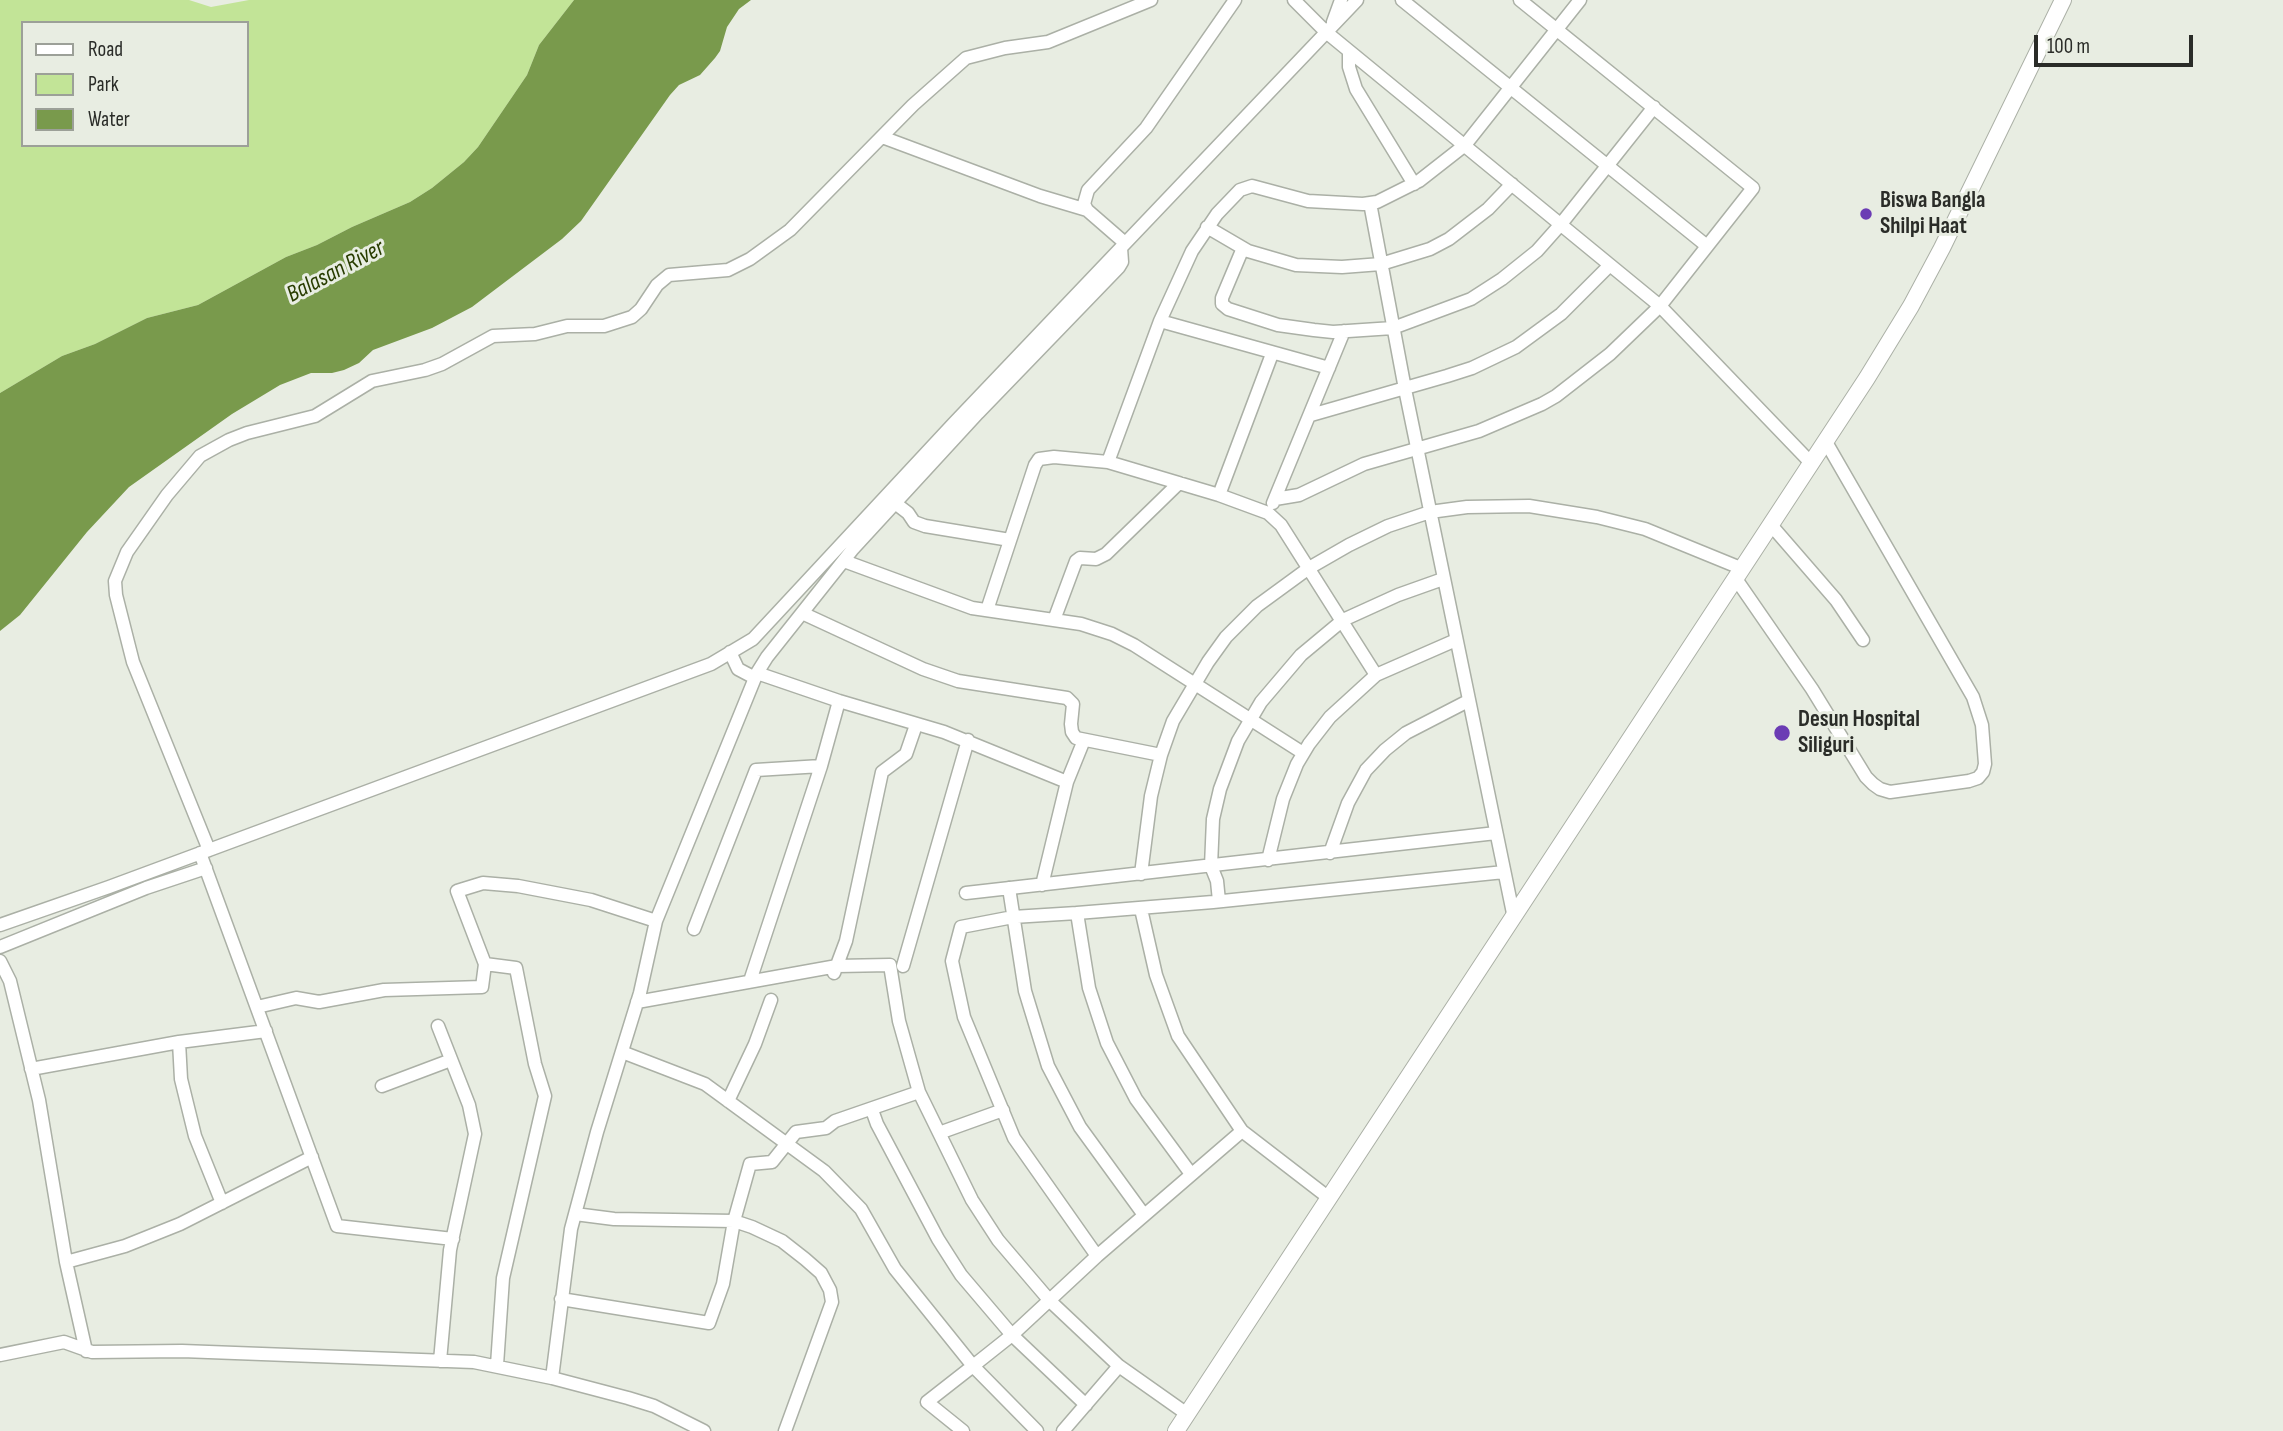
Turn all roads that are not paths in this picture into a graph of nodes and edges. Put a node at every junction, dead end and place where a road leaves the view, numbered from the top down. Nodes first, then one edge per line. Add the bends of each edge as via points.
1 (1151, 0) edge
2 (1235, 0) edge
3 (1294, 0) edge
4 (1341, 0) edge
5 (1357, 0) edge
6 (1402, 0) edge
7 (1520, 0) edge
8 (1580, 0) edge
9 (2063, 0) edge
10 (1329, 29) junction
11 (1557, 30) junction
12 (1349, 51) junction
13 (1510, 89) junction
14 (1654, 107) junction
15 (882, 137) junction
16 (1465, 145) junction
17 (1606, 167) junction
18 (1414, 184) junction
19 (1512, 184) junction
20 (1370, 203) junction
21 (1087, 209) junction
22 (1561, 224) junction
23 (1207, 227) junction
24 (1123, 245) junction
25 (1707, 246) junction
26 (1243, 248) junction
27 (1381, 264) junction
28 (1610, 265) junction
29 (1660, 306) junction
30 (1160, 321) junction
31 (1393, 328) junction
32 (1344, 331) junction
33 (1272, 354) junction
34 (1329, 368) junction
35 (1405, 389) junction
36 (1311, 415) junction
37 (1826, 443) junction
38 (1417, 450) junction
39 (1108, 462) junction
40 (1812, 464) junction
41 (1179, 482) junction
42 (1219, 495) junction
43 (1275, 499) junction
44 (895, 503) junction
45 (1430, 512) junction
46 (1268, 513) junction
47 (1771, 525) junction
48 (1010, 540) junction
49 (844, 561) junction
50 (1309, 568) junction
51 (1739, 574) junction
52 (1443, 579) junction
53 (986, 610) junction
54 (802, 613) junction
55 (1054, 620) junction
56 (1343, 620) junction
57 (1456, 640) junction
58 (1863, 640) dead end
59 (730, 652) junction
60 (1376, 675) junction
61 (756, 676) junction
62 (1195, 683) junction
63 (839, 701) junction
64 (1468, 701) junction
65 (1249, 719) junction
66 (916, 724) junction
67 (968, 740) junction
68 (1084, 740) junction
69 (1303, 753) junction
70 (1161, 755) junction
71 (821, 766) junction
72 (1067, 782) junction
73 (1496, 833) junction
74 (205, 852) junction
75 (1330, 853) junction
76 (1268, 860) junction
77 (1211, 866) junction
78 (206, 868) junction
79 (1504, 872) junction
80 (1141, 874) junction
81 (1042, 884) junction
82 (1009, 888) junction
83 (966, 893) dead end
84 (1219, 901) junction
85 (1141, 909) junction
86 (1077, 914) junction
87 (1013, 917) junction
88 (1514, 918) junction
89 (656, 921) junction
90 (0, 925) edge
91 (694, 929) dead end
92 (0, 947) edge
93 (0, 961) edge
94 (485, 964) junction
95 (903, 966) dead end
96 (836, 970) junction
97 (750, 981) junction
98 (771, 1000) dead end
99 (637, 1002) junction
100 (257, 1007) junction
101 (438, 1026) dead end
102 (266, 1031) junction
103 (179, 1042) junction
104 (622, 1052) junction
105 (451, 1060) junction
106 (31, 1069) junction
107 (382, 1086) dead end
108 (919, 1092) junction
109 (728, 1101) junction
110 (872, 1110) junction
111 (1003, 1110) junction
112 (1242, 1131) junction
113 (939, 1133) junction
114 (786, 1144) junction
115 (312, 1157) junction
116 (1191, 1174) junction
117 (1329, 1198) junction
118 (222, 1203) junction
119 (575, 1214) junction
120 (1144, 1215) junction
121 (734, 1221) junction
122 (453, 1239) junction
123 (1097, 1256) junction
124 (66, 1262) junction
125 (561, 1299) junction
126 (1050, 1301) junction
127 (1012, 1335) junction
128 (86, 1351) junction
129 (0, 1355) edge
130 (440, 1361) junction
131 (497, 1365) junction
132 (974, 1366) junction
133 (1119, 1366) junction
134 (552, 1378) junction
135 (1086, 1405) junction
136 (1187, 1414) junction
137 (704, 1431) edge
138 (785, 1431) edge
139 (963, 1431) edge
140 (1037, 1431) edge
141 (1063, 1431) edge
142 (1176, 1431) edge

1 - 15 street via 1048,42 966,58
2 - 21 street via 1146,128 1088,190
3 - 10 street
4 - 10 street
5 - 10 street
6 - 13 street
7 - 11 street
8 - 11 street
9 - 37 main road via 1912,306
10 - 12 street
10 - 24 street
11 - 13 street
11 - 14 street
12 - 16 street
12 - 18 street via 1356,89
13 - 16 street
13 - 17 street
14 - 17 street
14 - 25 street via 1753,188
15 - 21 street
15 - 74 street via 790,230 750,259 721,271 669,275 632,317 604,326 492,336 442,365 372,381 315,416 247,433 200,456 127,552 115,581 133,662
16 - 18 street
16 - 19 street
17 - 22 street
17 - 25 street
18 - 20 street
19 - 22 street
19 - 27 street via 1449,239
20 - 23 street via 1308,201 1262,187 1245,187
20 - 27 street
21 - 24 street
22 - 28 street
22 - 31 street via 1537,251 1486,290
23 - 26 street
23 - 30 street
24 - 44 street via 1119,267
24 - 59 street via 753,639
25 - 29 street
26 - 27 street via 1296,265
26 - 32 street via 1222,298 1228,309 1278,325
27 - 31 street
28 - 29 street
28 - 35 street via 1561,314 1516,347 1472,368
29 - 38 street via 1584,376 1542,404 1479,432
29 - 40 street
30 - 33 street
30 - 39 street
31 - 32 street
31 - 35 street
32 - 34 street
33 - 34 street
33 - 42 street
34 - 36 street
35 - 36 street
35 - 38 street
36 - 43 street
37 - 40 main road
37 - 51 street via 1973,697 1982,725 1983,772 1969,782 1890,792 1880,789 1866,776
38 - 43 street via 1364,464 1298,495
38 - 45 street
39 - 41 street
39 - 48 street via 1039,459
40 - 47 main road
41 - 42 street
41 - 55 street via 1106,554 1076,561
42 - 46 street
43 - 46 street
44 - 48 street via 914,522 925,526
44 - 49 street
45 - 50 street via 1349,544
45 - 51 street via 1529,506 1597,517 1645,529
45 - 52 street
46 - 50 street
47 - 51 main road
47 - 58 street via 1836,600
48 - 53 street
49 - 53 street
49 - 54 street
50 - 56 street
50 - 62 street via 1240,622
51 - 88 main road
52 - 56 street
52 - 57 street
53 - 55 street
54 - 61 street
54 - 68 street via 958,681 1067,698 1073,704 1072,732
55 - 62 street via 1112,634
56 - 60 street
56 - 65 street via 1288,669
57 - 60 street
57 - 64 street
59 - 61 street via 737,669
59 - 74 street via 711,664
60 - 69 street via 1342,704
61 - 63 street
61 - 89 street
62 - 65 street
62 - 70 street via 1173,721
63 - 66 street
63 - 71 street
64 - 73 street
64 - 75 street via 1406,733 1366,770
65 - 69 street
65 - 77 street via 1220,789 1211,833
66 - 67 street
66 - 96 street via 906,754 882,772
67 - 72 street
67 - 95 street
68 - 70 street
68 - 72 street
69 - 76 street via 1283,799
70 - 80 street
71 - 91 street via 756,770
71 - 97 street
72 - 81 street
73 - 75 street
73 - 79 street
74 - 78 street
74 - 90 street
75 - 76 street
76 - 77 street
77 - 80 street
77 - 84 street
78 - 92 street
78 - 100 street
79 - 84 street
79 - 88 street
80 - 81 street
81 - 82 street
82 - 83 street
82 - 87 street
84 - 85 street
85 - 86 street
85 - 112 street via 1156,975 1178,1036
86 - 87 street
86 - 116 street via 1089,988 1107,1043 1136,1099
87 - 111 street via 961,927 953,961 964,1017
87 - 120 street via 1025,991 1048,1066 1080,1127
88 - 117 main road
89 - 94 street via 591,900 483,883 457,891
89 - 99 street
93 - 106 street via 10,981
94 - 100 street via 482,987 384,990 319,1002 296,998
94 - 131 street via 516,968 545,1096 503,1278
96 - 97 street
96 - 108 street via 890,965 899,1021
97 - 99 street
98 - 109 street
99 - 104 street
100 - 102 street
101 - 105 street
102 - 103 street
102 - 115 street
103 - 106 street
103 - 118 street via 181,1079 195,1136
104 - 109 street via 705,1084
104 - 119 street
105 - 107 street
105 - 122 street via 475,1134
106 - 124 street
108 - 110 street
108 - 113 street
109 - 114 street
110 - 114 street via 826,1128 796,1132
110 - 127 street via 938,1239 961,1275
111 - 113 street
111 - 123 street via 1014,1138
112 - 116 street
112 - 117 street
113 - 126 street via 998,1240
114 - 121 street via 772,1162 750,1164
114 - 132 street via 824,1171 861,1209 895,1269
115 - 118 street
115 - 122 street via 337,1226
116 - 120 street
117 - 136 main road
118 - 124 street via 125,1246
119 - 121 street
119 - 125 street
120 - 123 street
121 - 125 street via 723,1284 709,1323
121 - 138 street via 782,1241 821,1273 830,1290 832,1302
122 - 130 street
123 - 126 street
124 - 128 street
125 - 134 street
126 - 127 street
126 - 133 street
127 - 132 street
127 - 135 street
128 - 129 street via 60,1342
128 - 130 street via 182,1350
130 - 131 street
131 - 134 street
132 - 139 street via 926,1402
132 - 140 street
133 - 135 street
133 - 136 street
134 - 137 street via 654,1406
135 - 141 street
136 - 142 main road

